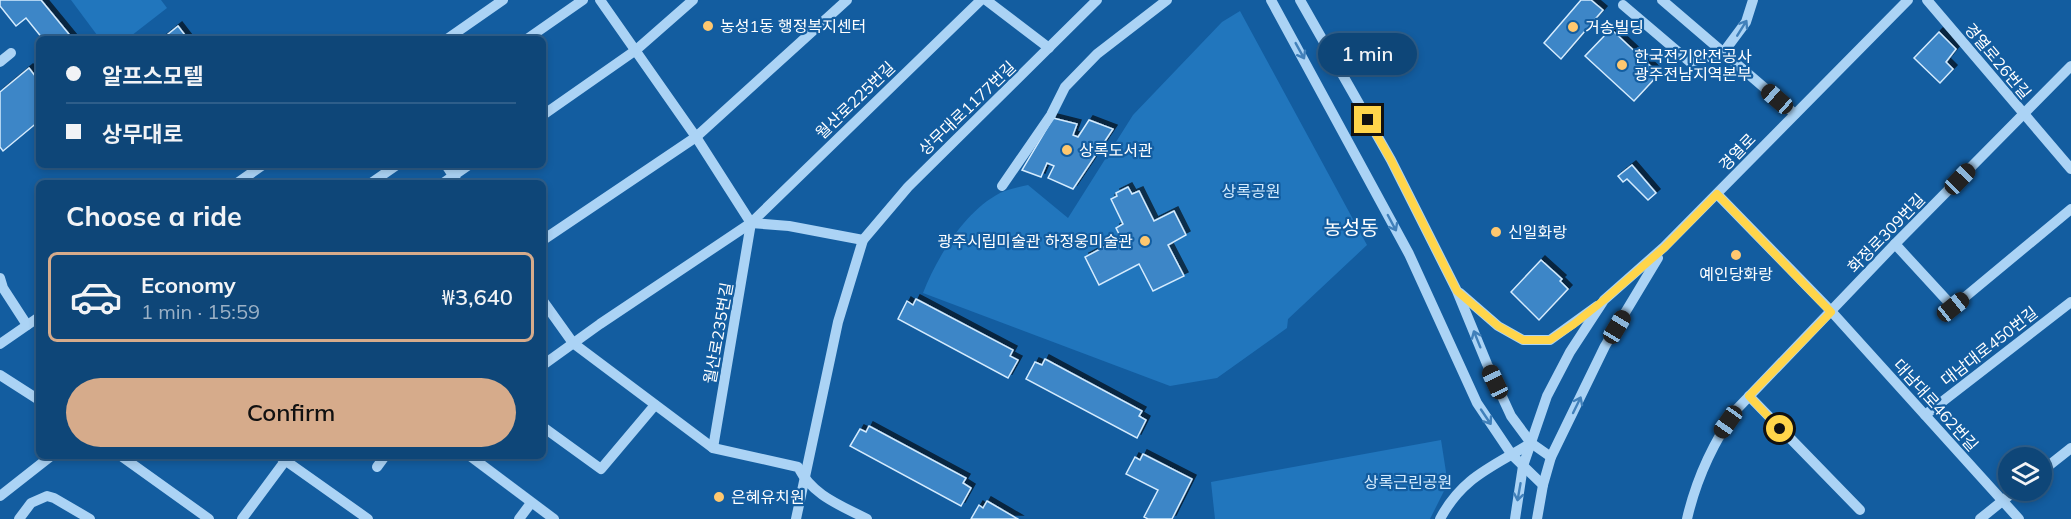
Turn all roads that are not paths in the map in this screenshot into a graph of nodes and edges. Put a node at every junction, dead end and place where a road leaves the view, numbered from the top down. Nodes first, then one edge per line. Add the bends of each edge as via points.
1 (503, 0) edge
2 (583, 0) edge
3 (600, 0) edge
4 (693, 0) edge
5 (847, 0) edge
6 (981, 0) edge
7 (986, 0) edge
8 (1096, 0) edge
9 (1167, 0) edge
10 (1271, 0) edge
11 (1300, 0) edge
12 (1662, 0) edge
13 (1753, 0) edge
14 (1908, 0) edge
15 (1927, 0) edge
16 (1623, 5) dead end
17 (451, 36) edge
18 (531, 36) edge
19 (1049, 48) junction
20 (636, 50) junction
21 (11, 53) dead end
22 (1724, 53) junction
23 (0, 62) edge
24 (2071, 66) edge
25 (546, 113) edge
26 (1795, 114) junction
27 (2024, 114) junction
28 (696, 137) junction
29 (259, 168) edge
30 (393, 168) edge
31 (466, 168) edge
32 (2071, 169) edge
33 (456, 179) edge
34 (241, 180) edge
35 (375, 180) edge
36 (1002, 186) dead end
37 (1717, 194) junction
38 (2071, 209) edge
39 (751, 223) junction
40 (546, 238) edge
41 (863, 240) junction
42 (1895, 244) junction
43 (1664, 248) junction
44 (0, 278) edge
45 (1457, 291) junction
46 (1604, 300) junction
47 (2071, 302) edge
48 (546, 305) edge
49 (1831, 312) junction
50 (36, 318) edge
51 (27, 324) junction
52 (573, 343) junction
53 (0, 344) edge
54 (546, 363) edge
55 (0, 375) edge
56 (1749, 396) junction
57 (36, 398) edge
58 (655, 405) junction
59 (1925, 415) junction
60 (546, 429) edge
61 (1531, 443) junction
62 (713, 448) junction
63 (2071, 448) edge
64 (1512, 455) junction
65 (1551, 457) junction
66 (47, 459) edge
67 (125, 459) edge
68 (283, 459) edge
69 (287, 459) edge
70 (383, 459) edge
71 (474, 459) edge
72 (2052, 463) edge
73 (377, 466) dead end
74 (1523, 466) junction
75 (805, 480) junction
76 (1543, 485) junction
77 (1998, 495) edge
78 (0, 496) edge
79 (2003, 501) joint
80 (531, 503) junction
81 (1860, 510) dead end
82 (19, 519) edge
83 (90, 519) edge
84 (209, 519) edge
85 (242, 519) edge
86 (369, 519) edge
87 (519, 519) edge
88 (554, 519) edge
89 (796, 519) edge
90 (867, 519) edge
91 (1440, 519) edge
92 (1515, 519) edge
93 (1538, 519) edge
94 (1687, 519) edge
95 (1980, 519) edge
96 (2019, 519) edge

1 - 17 street
2 - 18 street
3 - 20 street
4 - 20 street
5 - 28 street
6 - 39 street, 월산로225번길
7 - 19 street
8 - 19 street, 상무대로1177번길
9 - 36 street via 1097,54 1065,87 1051,115
10 -> 64 street via 1408,254 1477,403
11 - 45 street via 1391,160
12 - 22 street
22 -> 13 street via 1746,22
14 - 26 street, 경열로
15 - 27 street, 경열로26번길
16 - 22 street via 1690,62
19 - 41 street, 상무대로1177번길 via 908,187
20 - 25 street
20 - 28 street
21 - 23 street
22 - 26 street
24 - 27 street, 화정로309번길
26 - 37 street, 경열로
27 - 32 street
27 - 42 street, 화정로309번길
28 - 39 street
28 - 40 street
29 - 34 street
30 - 35 street
31 - 33 street
37 - 43 street, 경열로
37 - 49 street, 대남대로462번길
38 - 42 street via 1953,307
39 - 41 street
39 - 52 street
39 - 62 street, 월산로235번길
41 - 75 street, 상무대로1177번길 via 838,322
42 - 49 street, 화정로309번길
43 - 46 street, 경열로
65 -> 43 street, 경열로 via 1605,346
44 - 51 street
45 - 46 street via 1498,326 1523,340 1550,340
61 -> 45 street via 1511,416
46 - 61 street, 경열로 via 1547,396
47 - 59 street, 대남대로450번길
48 - 52 street
49 - 56 street, 화정로309번길
49 - 59 street, 대남대로462번길
50 - 51 street
51 - 53 street
52 - 54 street
52 - 58 street
55 - 57 street
56 - 81 street
56 - 94 street, 화정로309번길 via 1719,435
58 - 60 street via 601,469
58 - 62 street
59 - 77 street, 대남대로462번길
61 - 64 street
61 - 65 street
61 - 74 street, 경열로
62 - 75 street via 798,467
63 - 72 street
64 - 74 street
64 - 91 street via 1472,478 1453,497
65 - 76 street, 경열로
66 - 78 street
67 - 84 street
68 - 85 street
69 - 86 street
70 - 73 street
71 - 80 street
74 - 76 street
74 -> 92 street, 경열로
75 - 89 street, 상무대로1177번길
75 - 90 street via 817,492
76 - 93 street, 경열로
79 - 95 street
79 - 96 street, 대남대로462번길
80 - 87 street
80 - 88 street
82 - 83 street via 31,503 47,496

